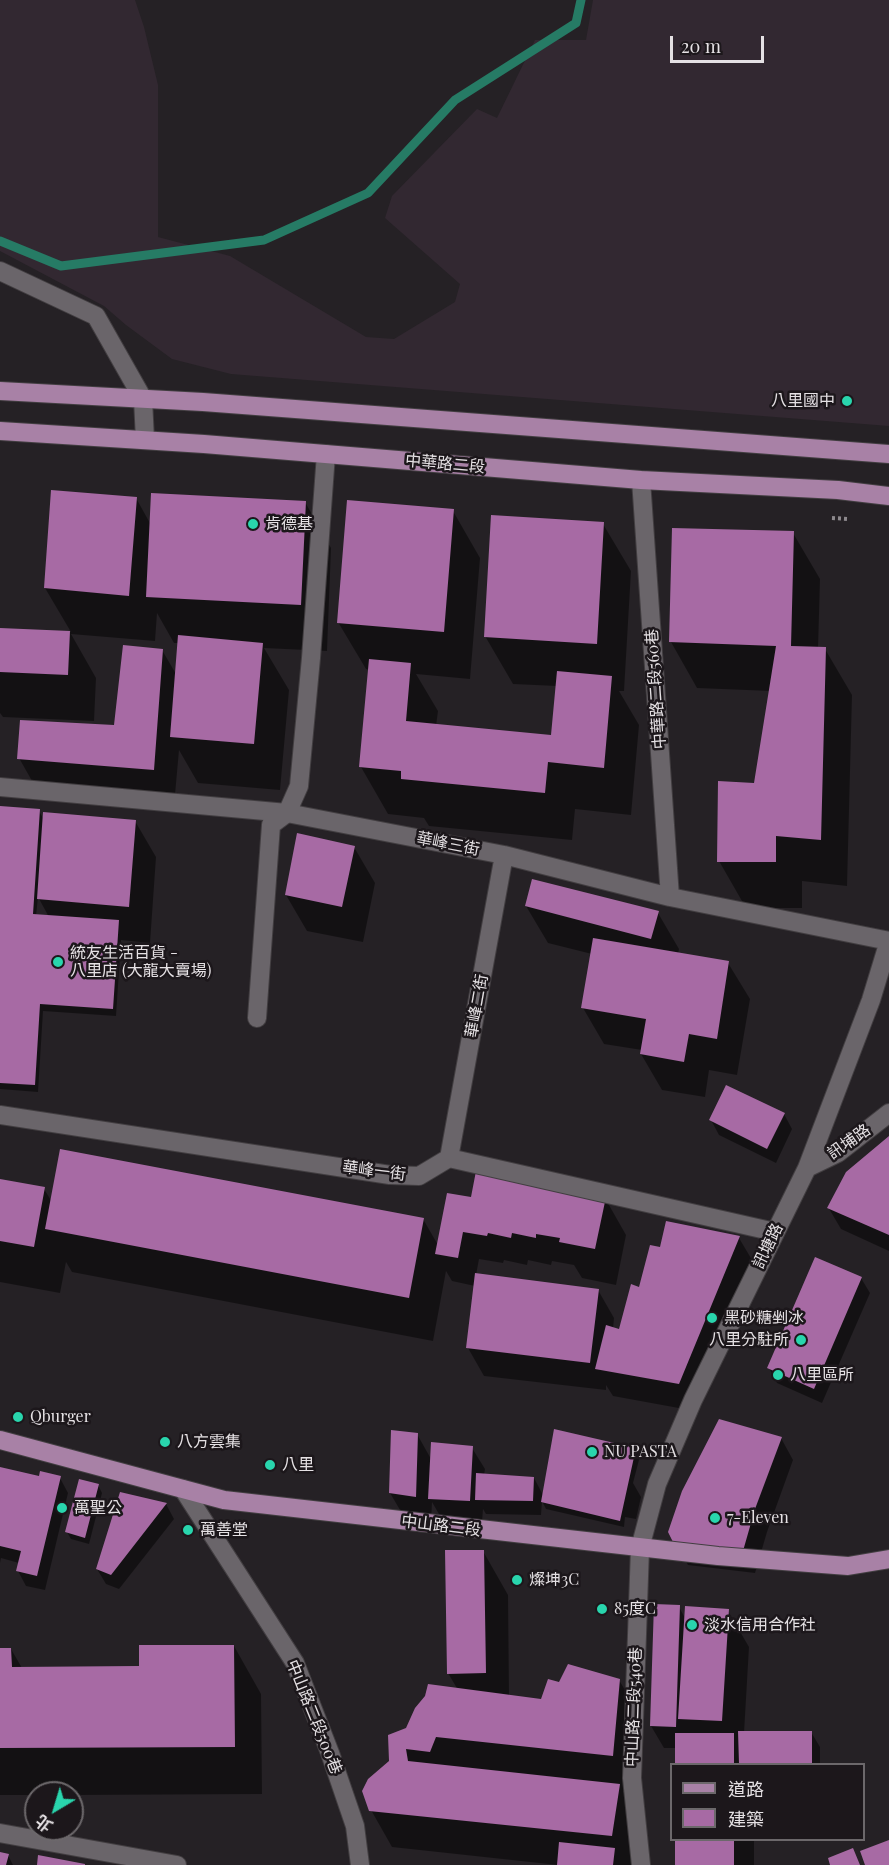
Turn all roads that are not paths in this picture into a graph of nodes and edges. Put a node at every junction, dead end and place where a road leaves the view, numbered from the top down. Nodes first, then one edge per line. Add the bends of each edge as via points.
1 (0, 271) edge
2 (0, 391) edge
3 (143, 399) junction
4 (0, 431) edge
5 (145, 440) junction
6 (326, 454) junction
7 (889, 454) edge
8 (641, 480) junction
9 (889, 496) edge
10 (0, 787) edge
11 (286, 813) junction
12 (504, 855) junction
13 (670, 897) junction
14 (889, 941) edge
15 (257, 1018) dead end
16 (889, 1113) edge
17 (0, 1115) edge
18 (449, 1158) junction
19 (807, 1168) junction
20 (775, 1232) junction
21 (0, 1440) edge
22 (183, 1489) junction
23 (640, 1548) junction
24 (889, 1559) edge
25 (0, 1833) edge
26 (177, 1865) edge
27 (360, 1865) edge
28 (641, 1865) edge

1 - 3 street via 96,316
2 - 3 main road
3 - 5 street
3 - 7 main road
4 - 5 main road, 中華路二段
5 - 6 main road, 中華路二段
6 - 8 main road, 中華路二段
6 - 11 street via 299,786
8 - 9 main road, 中華路二段
8 - 13 street, 中華路二段560巷
10 - 11 street, 華峰三街
11 - 12 street, 華峰三街
11 - 15 street via 271,825
12 - 13 street, 華峰三街
12 - 18 street, 華峰二街
13 - 14 street, 華峰三街
14 - 19 street, 訊塘路 via 871,1000
16 - 19 street, 訊埔路 via 838,1153
17 - 18 street, 華峰一街 via 390,1175 419,1176
18 - 20 street
19 - 20 street, 訊塘路
20 - 23 street, 訊塘路 via 661,1474
21 - 22 main road, 中山路二段
22 - 23 main road, 中山路二段 via 224,1500
22 - 27 street, 中山路二段500巷 via 295,1664 355,1826
23 - 24 main road, 中山路二段 via 848,1566
23 - 28 street, 中山路二段540巷 via 632,1778
25 - 26 street

